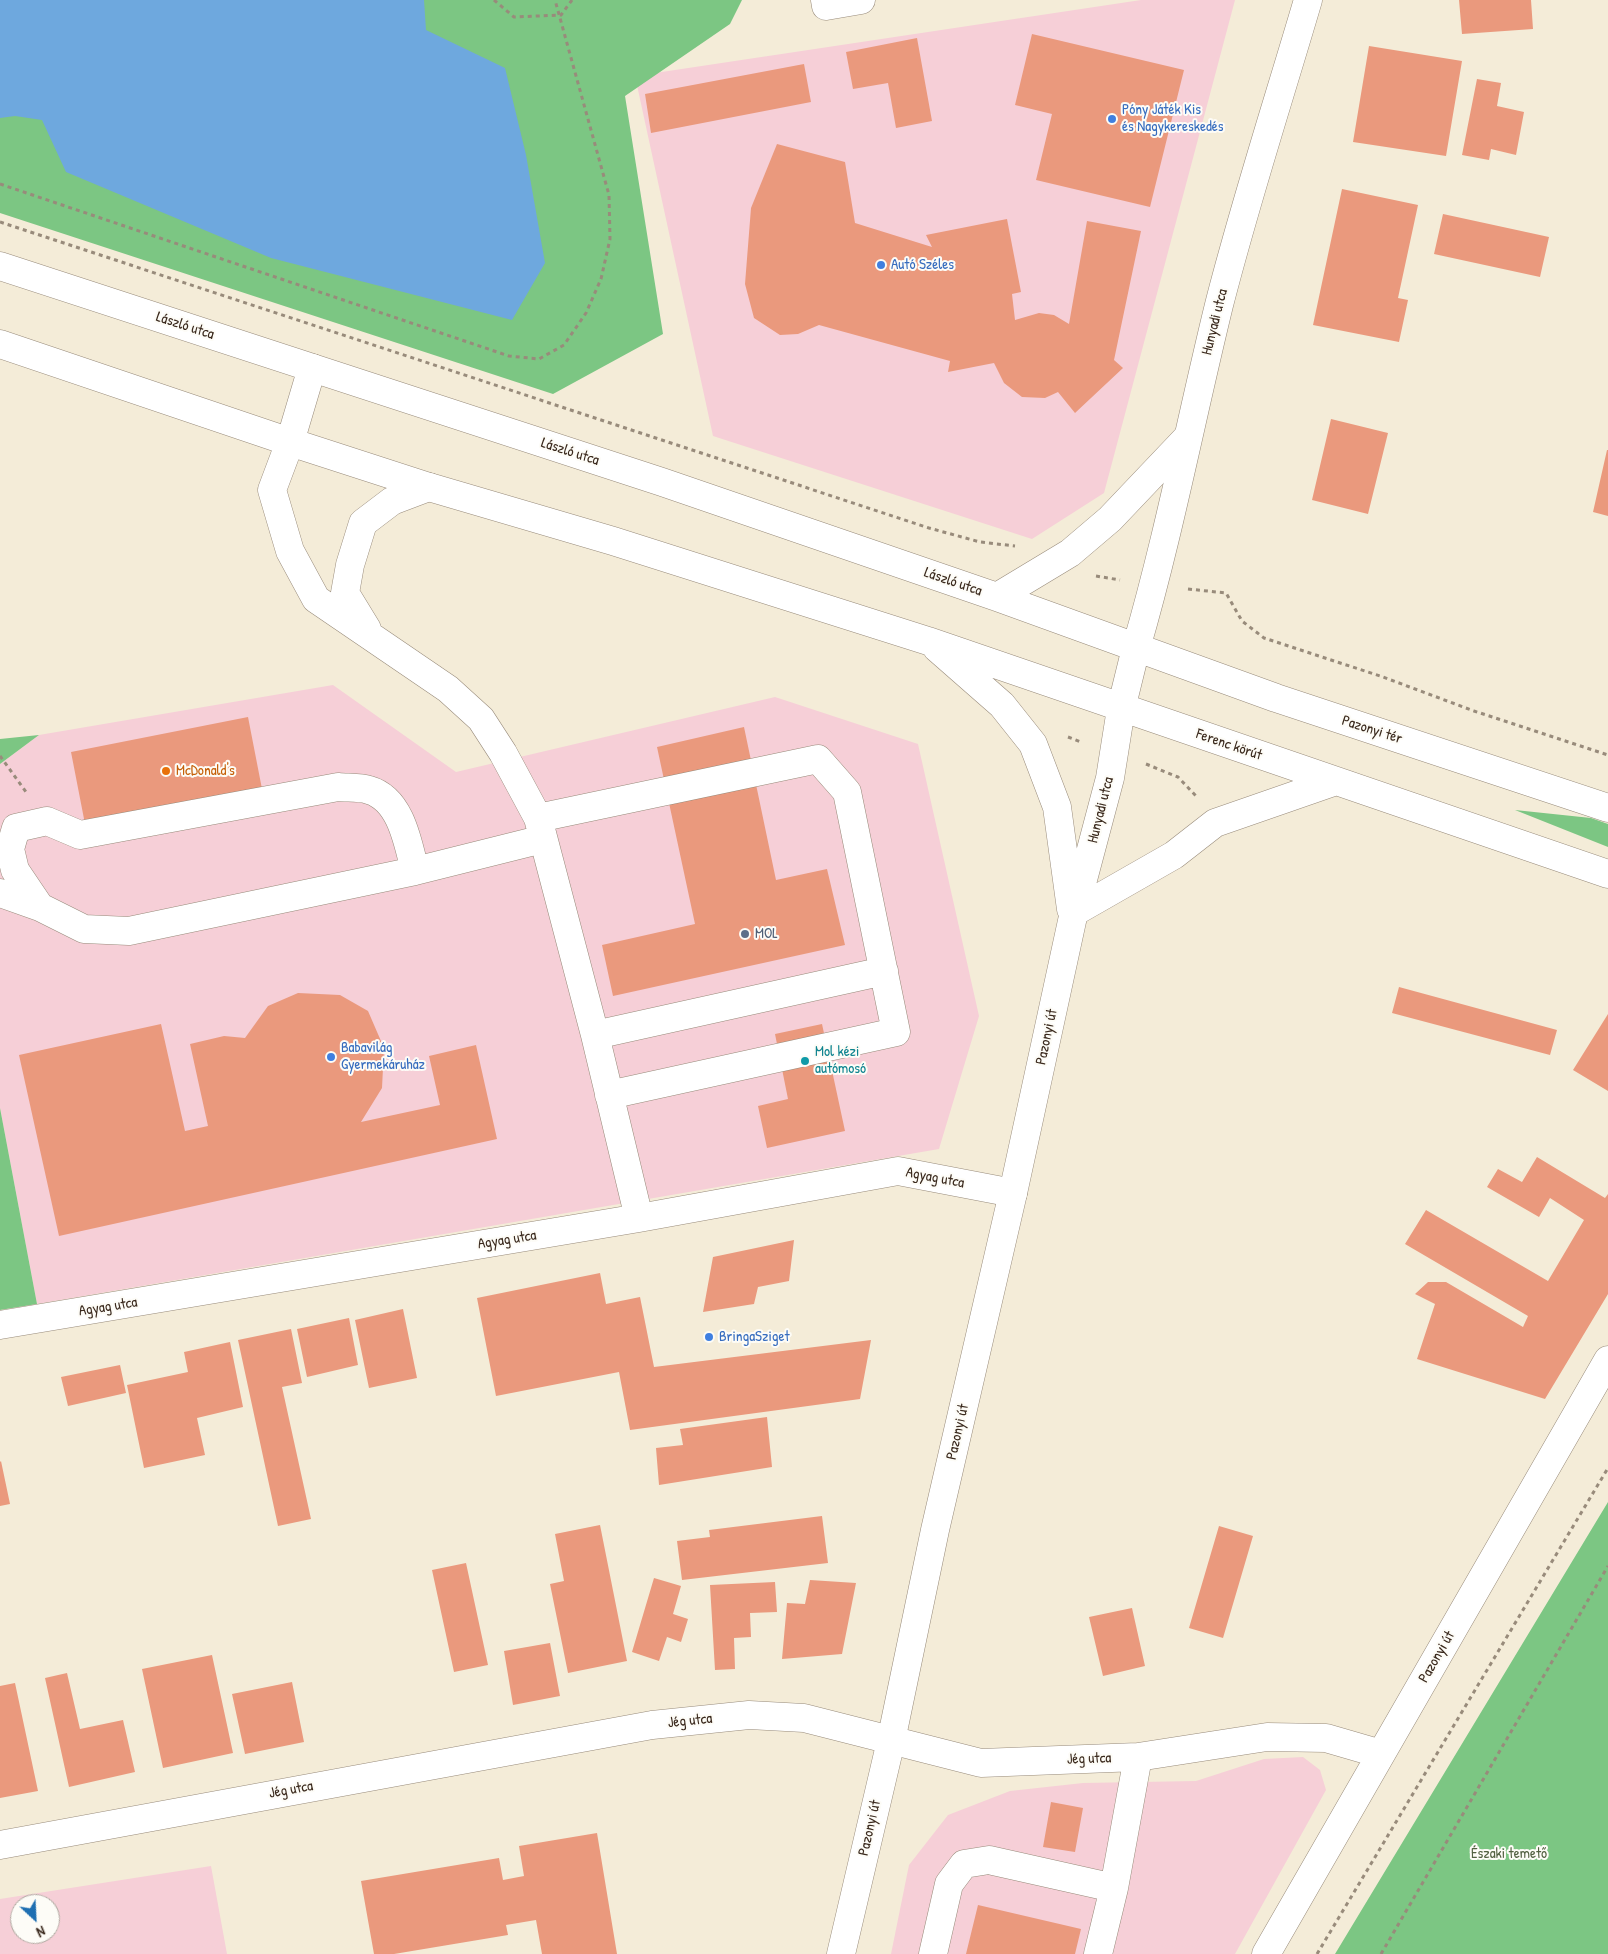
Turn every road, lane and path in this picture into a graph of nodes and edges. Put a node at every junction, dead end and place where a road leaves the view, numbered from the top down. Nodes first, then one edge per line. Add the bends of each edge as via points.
1 (494, 0) edge
2 (555, 0) edge
3 (572, 0) edge
4 (861, 0) edge
5 (1308, 0) edge
6 (825, 3) edge
7 (560, 15) junction
8 (0, 184) edge
9 (0, 222) edge
10 (0, 266) edge
11 (0, 344) edge
12 (312, 368) junction
13 (1186, 439) junction
14 (290, 442) junction
15 (430, 487) junction
16 (1022, 547) dead end
17 (1226, 593) dead end
18 (997, 597) junction
19 (371, 637) junction
20 (928, 640) junction
21 (1136, 648) junction
22 (1122, 709) junction
23 (1608, 755) edge
24 (0, 756) edge
25 (1336, 781) junction
26 (1608, 808) edge
27 (0, 821) edge
28 (47, 821) junction
29 (541, 828) junction
30 (415, 871) junction
31 (1608, 874) edge
32 (0, 893) edge
33 (40, 907) junction
34 (1074, 916) junction
35 (884, 970) junction
36 (595, 1035) junction
37 (609, 1094) junction
38 (1013, 1193) junction
39 (639, 1218) junction
40 (0, 1325) edge
41 (1608, 1360) edge
42 (1608, 1468) edge
43 (1608, 1566) edge
44 (891, 1741) junction
45 (1381, 1754) junction
46 (1138, 1757) junction
47 (0, 1845) edge
48 (1114, 1888) junction
49 (841, 1954) edge
50 (933, 1954) edge
51 (1098, 1954) edge
52 (1266, 1954) edge
53 (1317, 1954) edge
54 (1381, 1954) edge

1 - 7 path via 514,17
2 - 7 path
3 - 7 path
4 - 6 main road
5 - 13 main road, Hunyadi utca via 1234,248
7 - 8 path via 610,195 610,239 601,279 586,313 564,345 539,359 510,356
9 - 16 path via 929,528 980,542
10 - 12 main road, László utca
11 - 14 main road
12 - 14 main road
12 - 18 main road, László utca via 662,482
13 - 18 main road via 1110,519 1070,553
13 - 21 main road, Hunyadi utca via 1162,558
14 - 15 main road
14 - 19 main road via 272,490 290,551 316,599
15 - 19 main road via 392,501 363,523 350,565 346,593
15 - 20 main road
17 - 23 path via 1242,621 1264,638
18 - 21 main road, László utca
19 - 29 main road via 448,688 481,719 503,753
20 - 22 main road, Ferenc körút
20 - 34 main road via 1002,706 1033,744 1057,806
21 - 22 main road, Hunyadi utca
21 - 26 main road, Pazonyi tér
22 - 25 main road, Ferenc körút
22 - 34 main road, Hunyadi utca via 1110,778
24 - 28 path
25 - 31 main road
25 - 34 main road via 1215,823 1174,855
27 - 28 main road via 5,817
28 - 30 main road via 80,835 338,787 370,790 391,804 406,835
28 - 33 main road via 16,828 10,849 15,870
29 - 30 main road
29 - 35 main road via 818,759 847,792
29 - 36 main road
30 - 33 main road via 129,931 84,930
32 - 33 main road
34 - 38 main road, Pazonyi út
35 - 36 main road
35 - 37 main road via 896,1032
36 - 37 main road
37 - 39 main road
38 - 39 main road, Agyag utca via 898,1171
38 - 44 main road, Pazonyi út via 935,1530
39 - 40 main road, Agyag utca
41 - 45 main road, Pazonyi út
42 - 53 path
43 - 54 path
44 - 46 main road, Jég utca via 981,1762
44 - 47 main road, Jég utca via 804,1718 749,1715 652,1725
44 - 49 main road, Pazonyi út
45 - 46 main road, Jég utca via 1326,1738 1267,1737
45 - 52 main road, Pazonyi út
46 - 48 main road
48 - 50 main road via 989,1860 964,1864 949,1884
48 - 51 main road

